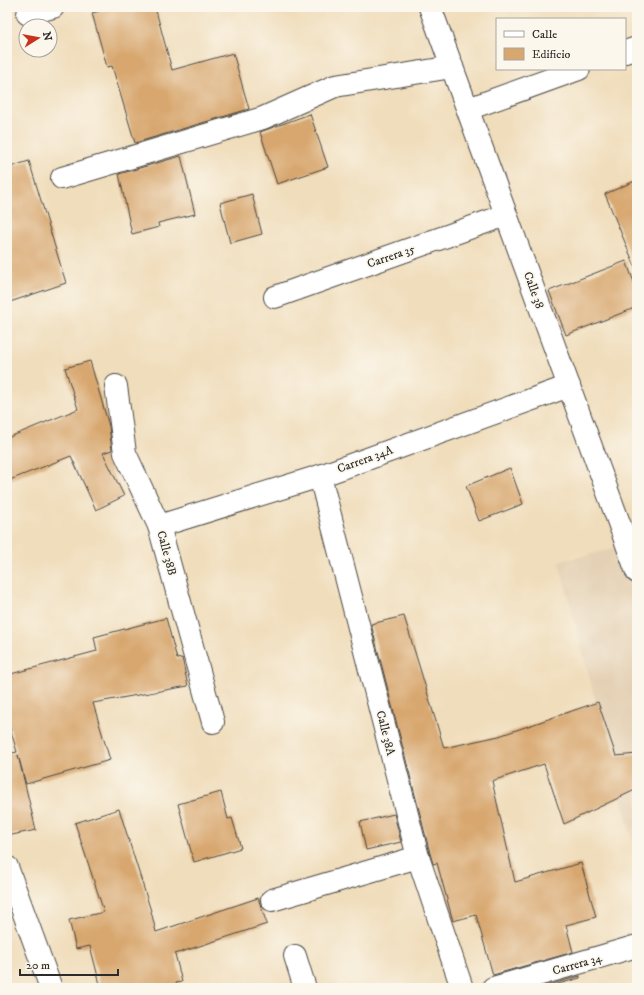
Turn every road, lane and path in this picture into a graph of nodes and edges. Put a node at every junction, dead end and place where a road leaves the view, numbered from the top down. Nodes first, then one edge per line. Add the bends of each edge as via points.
1 (54, 7) edge
2 (430, 7) edge
3 (28, 14) dead end
4 (637, 48) edge
5 (626, 52) edge
6 (452, 67) junction
7 (576, 70) edge
8 (468, 109) junction
9 (62, 178) dead end
10 (506, 215) junction
11 (275, 297) dead end
12 (116, 386) dead end
13 (569, 386) junction
14 (320, 476) junction
15 (159, 526) junction
16 (637, 572) edge
17 (213, 722) dead end
18 (418, 857) junction
19 (9, 881) edge
20 (272, 900) dead end
21 (637, 946) edge
22 (295, 956) dead end
23 (51, 988) edge
24 (305, 988) edge
25 (462, 988) edge
26 (493, 988) edge

1 - 3 street
2 - 6 street, Calle 38
4 - 5 street
6 - 8 street, Calle 38
6 - 9 street via 335,86 263,118
7 - 8 street
8 - 10 street, Calle 38
10 - 11 street, Carrera 35
10 - 13 street, Calle 38
12 - 15 street, Calle 38B via 125,453
13 - 14 street, Carrera 34A
13 - 16 street, Calle 38
14 - 15 street, Carrera 34A
14 - 18 street, Calle 38A
15 - 17 street, Calle 38B
18 - 20 street
18 - 25 street, Calle 38A
19 - 23 street
21 - 26 street, Carrera 34
22 - 24 street

